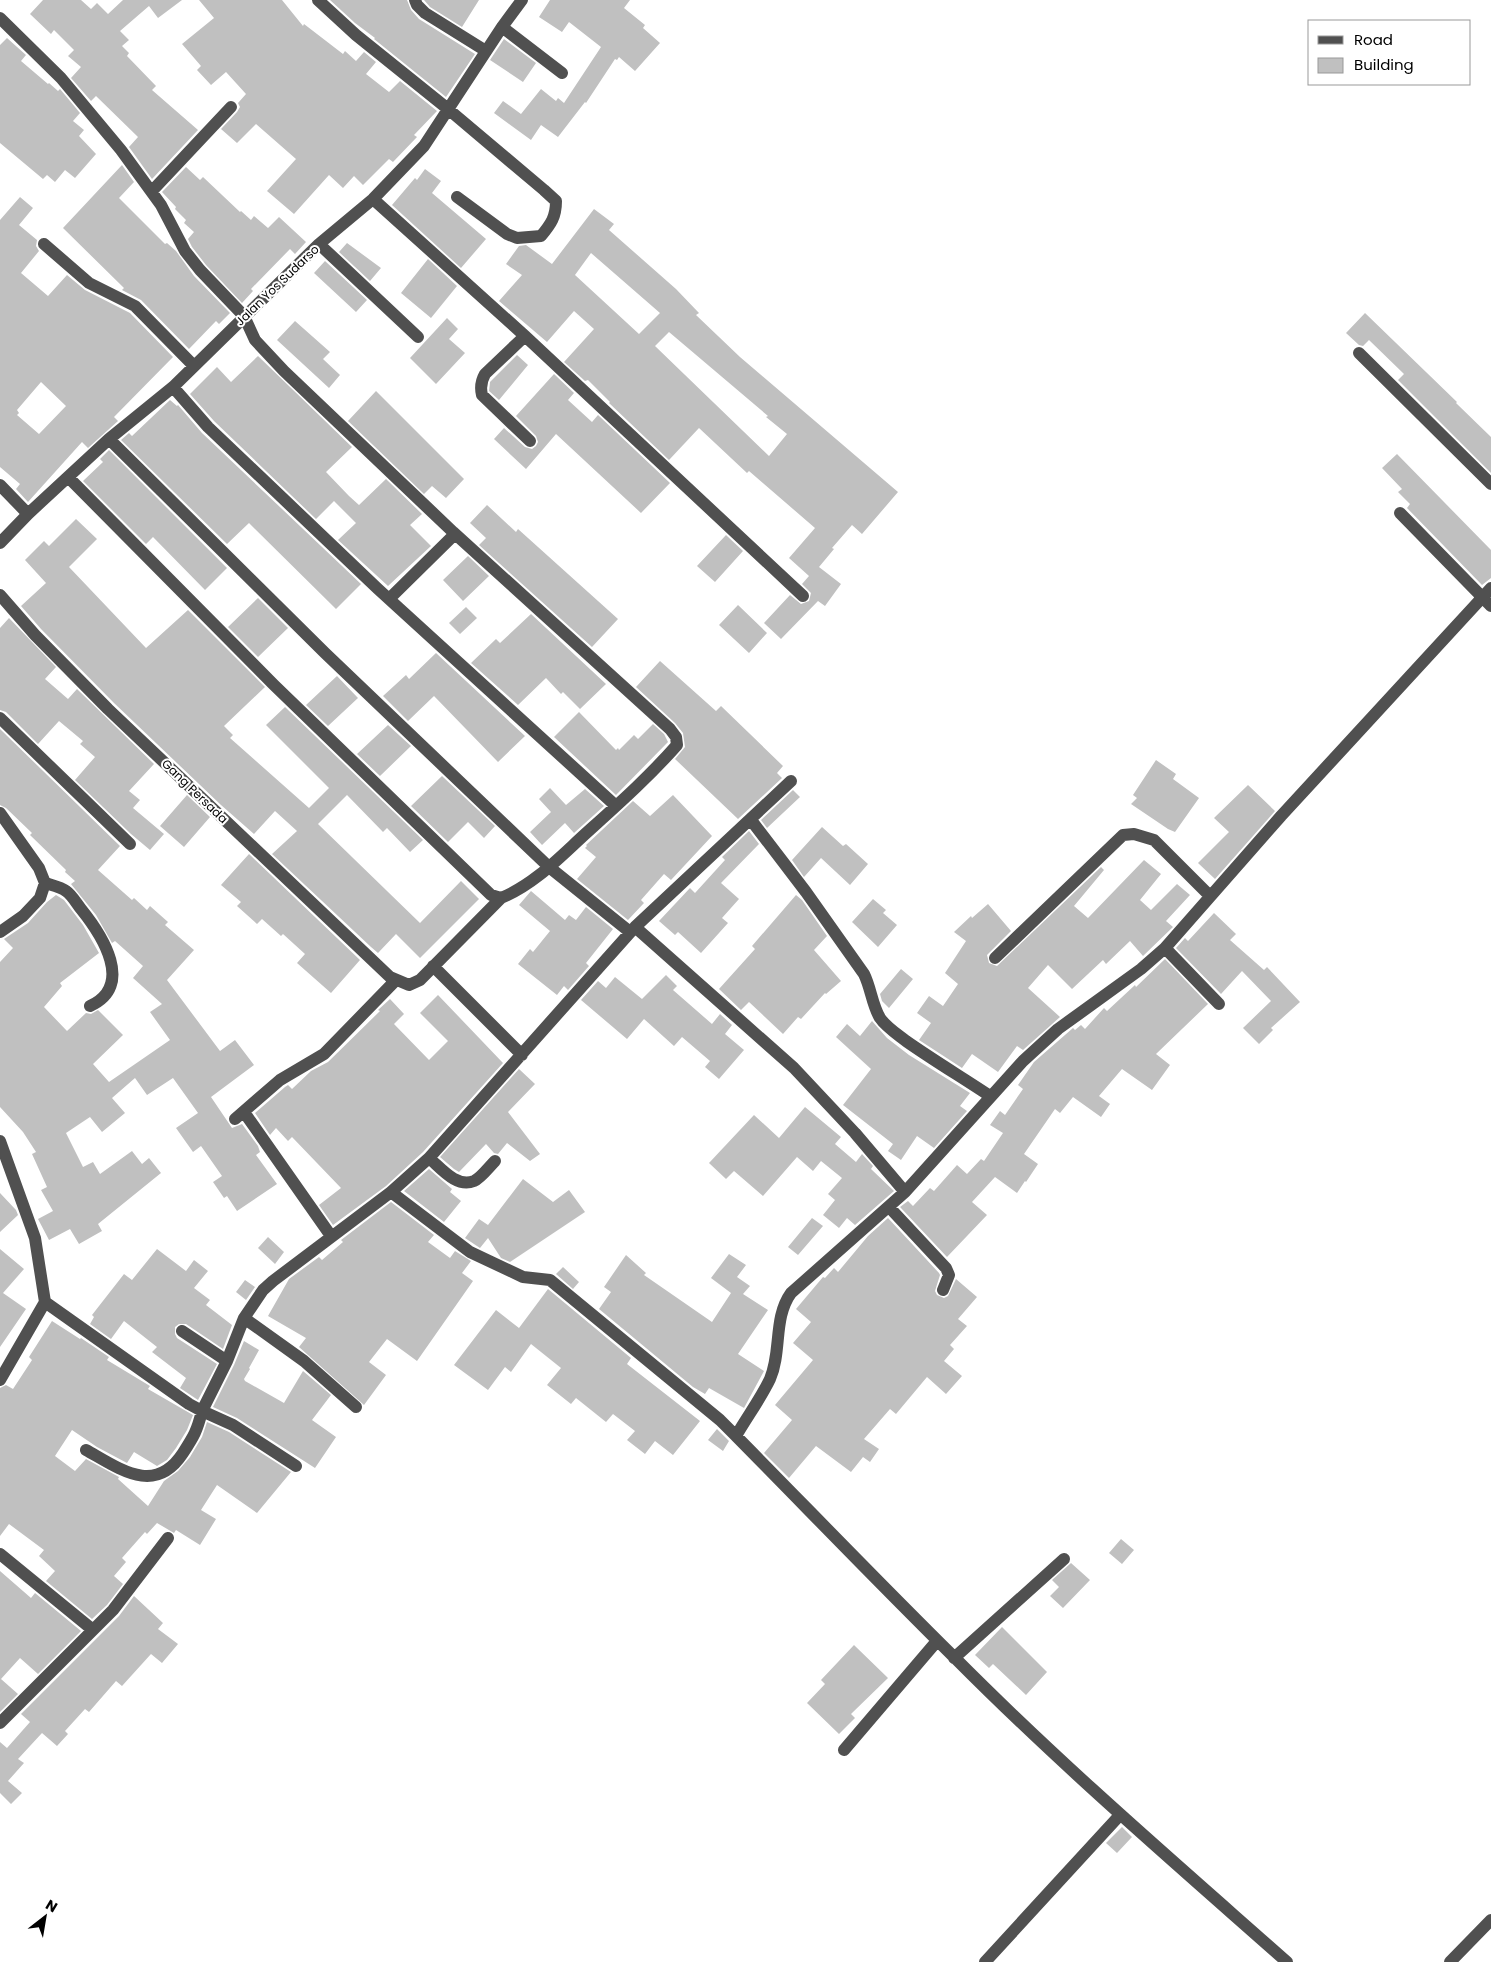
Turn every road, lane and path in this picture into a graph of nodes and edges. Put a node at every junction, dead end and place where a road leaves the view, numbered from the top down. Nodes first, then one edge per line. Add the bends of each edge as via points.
1 (318, 0) edge
2 (415, 0) edge
3 (522, 0) edge
4 (0, 18) edge
5 (502, 27) junction
6 (486, 51) junction
7 (562, 74) dead end
8 (230, 106) dead end
9 (448, 109) junction
10 (152, 191) junction
11 (457, 197) dead end
12 (373, 199) junction
13 (44, 244) dead end
14 (319, 244) junction
15 (244, 316) junction
16 (524, 336) junction
17 (418, 337) dead end
18 (1359, 353) dead end
19 (194, 366) junction
20 (173, 387) junction
21 (109, 438) junction
22 (530, 441) dead end
23 (68, 477) junction
24 (1491, 484) edge
25 (0, 486) edge
26 (1400, 513) dead end
27 (28, 514) junction
28 (451, 530) junction
29 (0, 543) edge
30 (384, 594) junction
31 (0, 595) edge
32 (803, 596) dead end
33 (1488, 597) edge
34 (0, 718) edge
35 (791, 781) dead end
36 (616, 806) junction
37 (0, 813) edge
38 (751, 820) junction
39 (130, 844) dead end
40 (548, 867) junction
41 (45, 883) junction
42 (1210, 896) junction
43 (501, 898) junction
44 (632, 930) junction
45 (0, 931) edge
46 (1165, 948) junction
47 (995, 958) dead end
48 (434, 966) junction
49 (396, 980) junction
50 (1219, 1004) dead end
51 (90, 1006) dead end
52 (522, 1054) junction
53 (990, 1096) junction
54 (0, 1141) edge
55 (429, 1158) junction
56 (495, 1162) dead end
57 (391, 1192) junction
58 (905, 1192) junction
59 (889, 1207) junction
60 (331, 1236) junction
61 (944, 1290) dead end
62 (45, 1302) junction
63 (244, 1318) junction
64 (182, 1331) dead end
65 (227, 1361) junction
66 (0, 1380) edge
67 (356, 1407) dead end
68 (202, 1411) junction
69 (736, 1436) junction
70 (86, 1450) dead end
71 (296, 1466) dead end
72 (168, 1538) dead end
73 (0, 1554) edge
74 (1064, 1559) dead end
75 (93, 1630) junction
76 (937, 1641) junction
77 (954, 1658) junction
78 (0, 1723) edge
79 (844, 1750) dead end
80 (1120, 1815) junction
81 (1491, 1920) edge
82 (984, 1962) edge
83 (1287, 1962) edge
84 (1450, 1962) edge

1 - 9 street
2 - 6 street via 425,12
3 - 5 street, Jalan Yos Sudarso
4 - 10 street via 61,78
5 - 6 street, Jalan Yos Sudarso
5 - 7 street
6 - 9 street, Jalan Yos Sudarso
8 - 10 street
9 - 11 street via 556,201 556,212 540,236 517,238
9 - 12 street, Jalan Yos Sudarso via 424,146
10 - 15 street via 185,251
12 - 14 street, Jalan Yos Sudarso
12 - 16 street
13 - 19 street via 89,284 135,306
14 - 15 street, Jalan Yos Sudarso
14 - 17 street
15 - 19 street, Jalan Yos Sudarso
15 - 28 street via 255,340 284,371
16 - 22 street via 485,374 481,389 482,395
16 - 32 street
18 - 24 street
19 - 20 street, Jalan Yos Sudarso
20 - 21 street, Jalan Yos Sudarso
20 - 30 street via 208,427
21 - 23 street, Jalan Yos Sudarso
21 - 40 street via 325,654
23 - 27 street, Jalan Yos Sudarso
23 - 43 street via 274,685 491,895
25 - 27 street
26 - 33 street
27 - 29 street, Jalan Yos Sudarso
28 - 30 street
28 - 36 street via 676,737 677,745
30 - 36 street
31 - 49 street, Gang Persada via 108,708
33 - 42 street
34 - 39 street
35 - 38 street
36 - 40 street
37 - 41 street via 39,868
38 - 44 street
38 - 53 street via 864,974 880,1018 920,1050
40 - 43 street
40 - 44 street
41 - 45 street via 40,898 23,916
41 - 51 street via 66,891 106,947 113,964 105,995
42 - 46 street
42 - 47 street via 1154,840 1134,834 1123,835
43 - 48 street
44 - 52 street
44 - 58 street via 794,1068
46 - 50 street
46 - 53 street via 1058,1029
48 - 49 street via 420,980 409,984
48 - 52 street
49 - 60 street via 324,1054 280,1080 239,1116
52 - 55 street
53 - 58 street
54 - 62 street via 35,1238
55 - 56 street via 456,1181 466,1182 475,1180
55 - 57 street
57 - 60 street
57 - 69 street via 470,1252 523,1277 543,1278 554,1283
58 - 59 street
59 - 61 street via 946,1268 949,1275
59 - 69 street via 801,1284 783,1304 778,1352 770,1379
60 - 63 street via 273,1281
62 - 66 street
62 - 68 street
63 - 65 street
63 - 67 street via 304,1360
64 - 65 street
65 - 68 street
68 - 70 street via 197,1431 175,1465 163,1474 150,1477 125,1472
68 - 71 street via 233,1425
69 - 76 street
72 - 75 street via 113,1610
73 - 75 street
74 - 77 street
75 - 78 street
76 - 77 street
76 - 79 street
77 - 80 street
80 - 82 street
80 - 83 street
81 - 84 street

